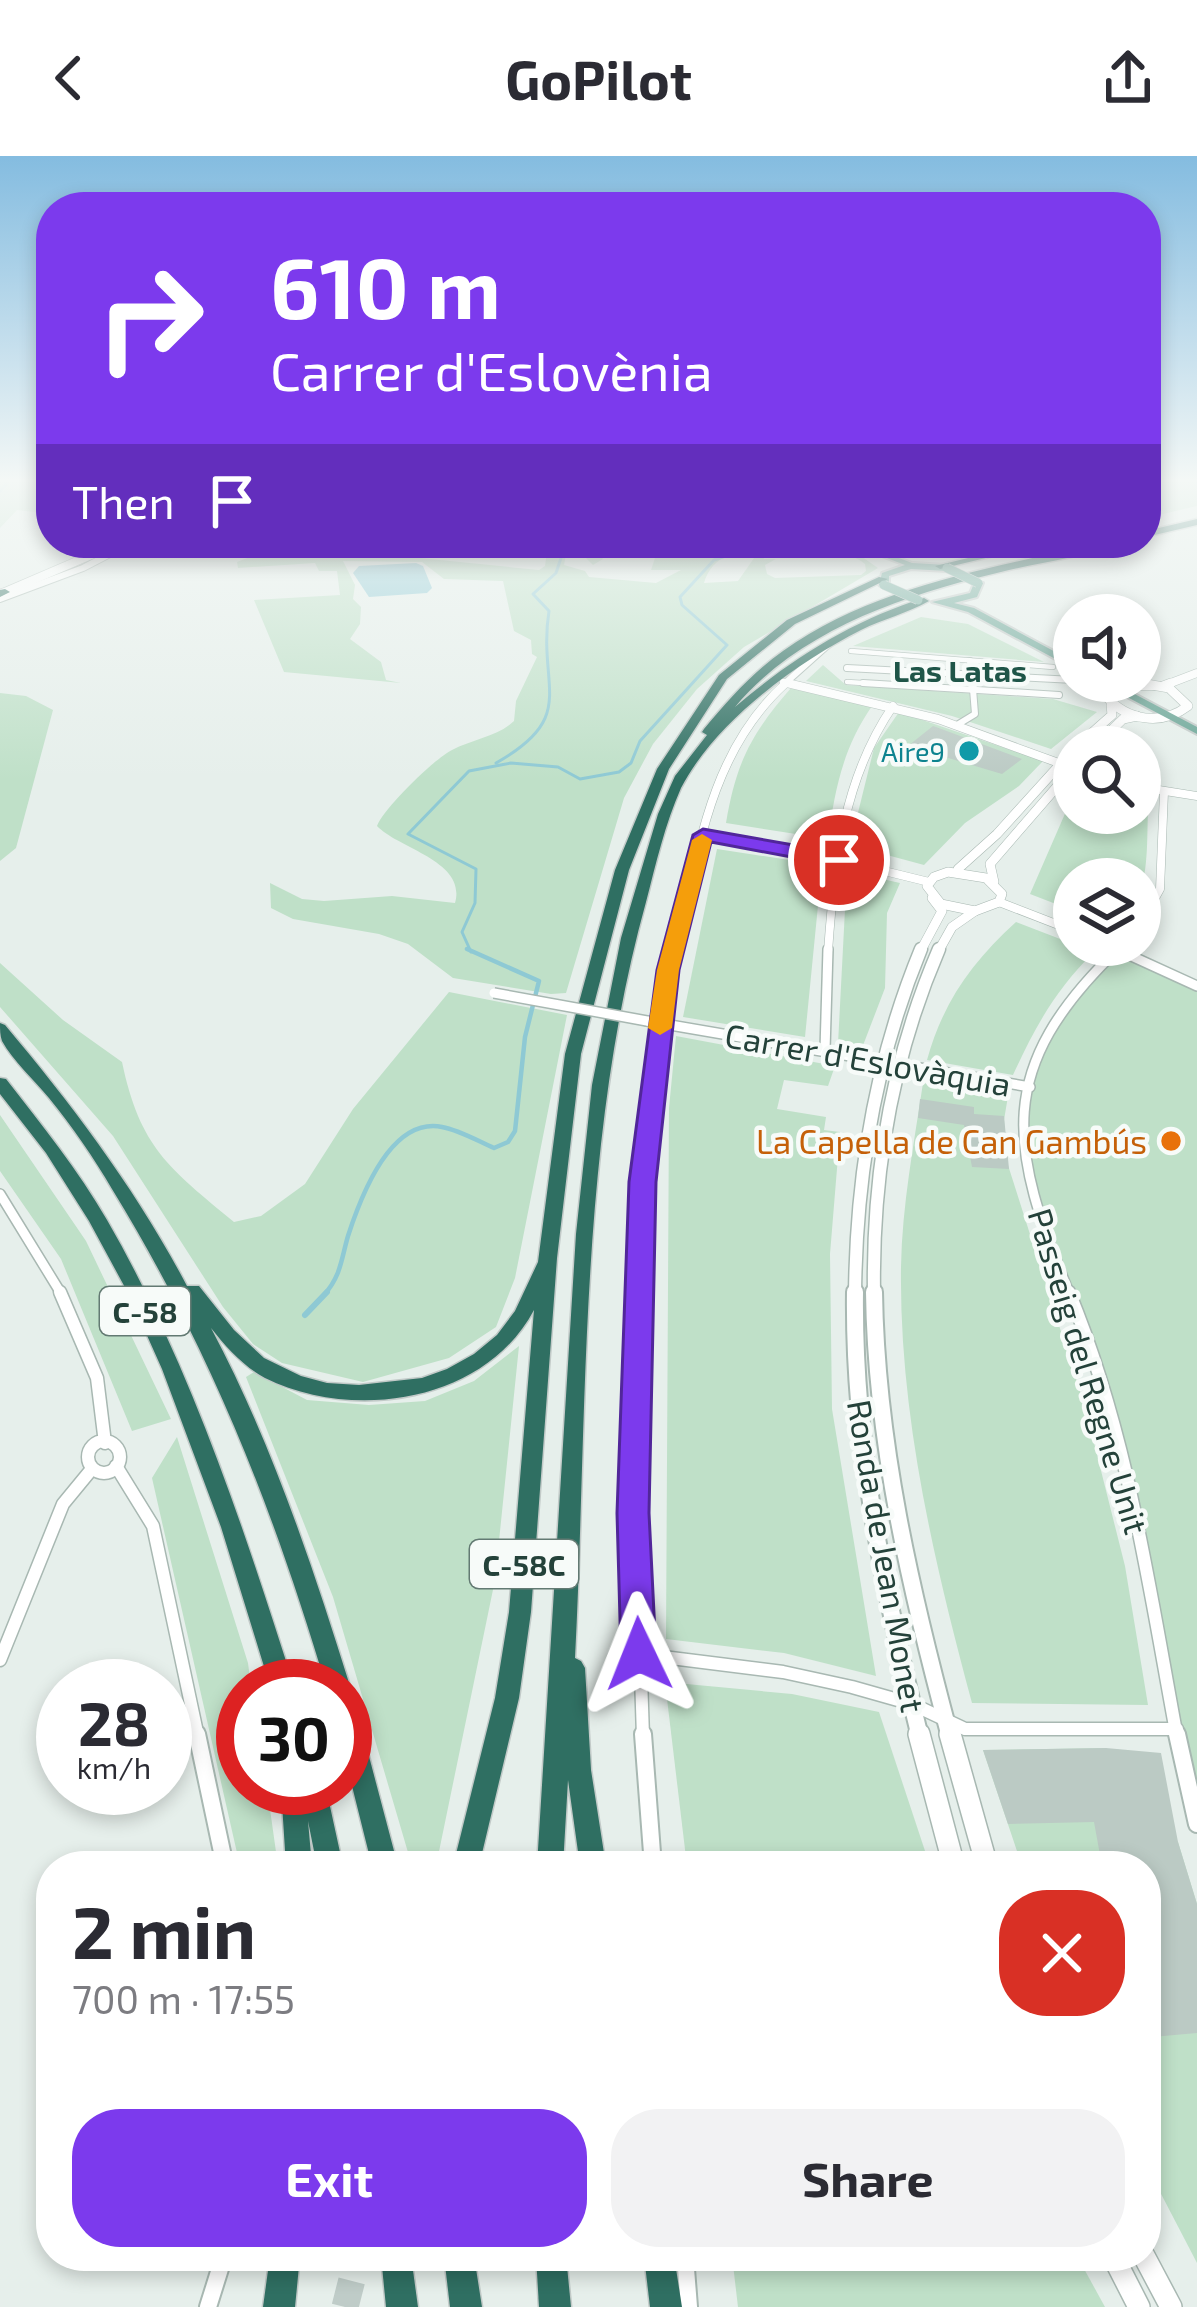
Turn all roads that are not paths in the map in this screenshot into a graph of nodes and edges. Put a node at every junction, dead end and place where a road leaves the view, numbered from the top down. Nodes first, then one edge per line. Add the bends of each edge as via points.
1 (36, 579) edge
2 (48, 579) edge
3 (882, 579) edge
4 (887, 579) edge
5 (931, 579) edge
6 (962, 579) edge
7 (967, 579) edge
8 (997, 579) edge
9 (977, 589) junction
10 (1, 595) edge
11 (926, 601) junction
12 (829, 644) junction
13 (1053, 649) edge
14 (851, 651) dead end
15 (1053, 651) edge
16 (970, 661) junction
17 (1053, 667) dead end
18 (847, 668) dead end
19 (1197, 673) edge
20 (971, 675) junction
21 (1053, 679) edge
22 (783, 682) junction
23 (847, 682) dead end
24 (1161, 686) edge
25 (1175, 687) junction
26 (973, 689) junction
27 (1053, 695) edge
28 (712, 698) junction
29 (1112, 702) edge
30 (1149, 702) edge
31 (1111, 705) junction
32 (893, 706) junction
33 (1138, 716) junction
34 (1175, 716) junction
35 (957, 725) junction
36 (1100, 726) edge
37 (1115, 726) edge
38 (1197, 727) edge
39 (1053, 761) edge
40 (686, 766) junction
41 (1053, 772) edge
42 (1053, 791) edge
43 (1161, 791) edge
44 (1164, 792) junction
45 (1197, 796) edge
46 (703, 835) junction
47 (839, 860) junction
48 (1161, 865) edge
49 (948, 872) junction
50 (994, 882) junction
51 (930, 890) junction
52 (999, 902) junction
53 (975, 911) junction
54 (1053, 923) edge
55 (1099, 966) edge
56 (1156, 966) edge
57 (1197, 986) edge
58 (494, 993) dead end
59 (654, 1022) junction
60 (0, 1028) edge
61 (825, 1049) junction
62 (884, 1060) junction
63 (903, 1063) junction
64 (0, 1083) edge
65 (1030, 1088) junction
66 (0, 1194) edge
67 (548, 1258) junction
68 (172, 1264) junction
69 (104, 1443) junction
70 (116, 1466) junction
71 (91, 1470) junction
72 (568, 1597) junction
73 (639, 1654) junction
74 (273, 1659) edge
75 (329, 1659) edge
76 (0, 1660) edge
77 (912, 1704) junction
78 (945, 1719) junction
79 (1177, 1729) junction
80 (294, 1815) edge
81 (320, 1815) edge
82 (372, 1815) edge
83 (1197, 1824) edge
84 (222, 1851) edge
85 (297, 1851) edge
86 (327, 1851) edge
87 (381, 1851) edge
88 (470, 1851) edge
89 (551, 1851) edge
90 (590, 1851) edge
91 (652, 1851) edge
92 (951, 1851) edge
93 (982, 1851) edge
94 (219, 2271) edge
95 (284, 2271) edge
96 (398, 2271) edge
97 (461, 2271) edge
98 (552, 2271) edge
99 (660, 2271) edge
100 (686, 2271) edge
101 (1121, 2271) edge
102 (1152, 2271) edge
103 (208, 2307) edge
104 (279, 2307) edge
105 (402, 2307) edge
106 (466, 2307) edge
107 (555, 2307) edge
108 (666, 2307) edge
109 (689, 2307) edge
110 (1139, 2307) edge
111 (1171, 2307) edge

1 - 10 street
2 - 10 street
3 - 28 highway via 766,639 723,677
4 - 11 main road, bridge
5 - 28 highway, C-58C via 835,611 765,653
6 - 9 main road, bridge
7 - 40 highway, C-58C via 850,617 756,678
8 - 9 highway
9 - 11 main road
9 - 13 main road via 1002,619
11 - 12 highway
11 - 15 main road via 971,610
12 - 22 street
12 - 40 highway via 753,700
14 - 16 street
16 - 17 street
16 - 20 street
18 - 20 street
19 - 25 street
20 - 21 street
20 - 26 street
22 - 32 street
22 - 46 street via 732,748
23 - 26 street
24 - 25 street
25 - 34 street via 1188,702
26 - 27 street
26 - 35 street via 975,714
28 - 67 highway, C-58C via 645,806 607,919 573,1054
29 - 31 street
30 - 34 main road
31 - 33 street
31 - 36 street
32 - 35 street
32 - 47 street via 854,771
33 - 34 street
33 - 37 street
34 - 38 main road
35 - 39 street
40 - 72 highway, C-58C via 633,917 604,1059 584,1218
41 - 49 street via 975,860
42 - 50 street via 990,864
43 - 44 street
44 - 45 street
44 - 48 street
46 - 47 street
46 - 59 street
47 - 51 street
47 - 61 street
49 - 50 street
49 - 51 street
50 - 52 street
51 - 53 street via 956,909
51 - 62 street, Ronda de Jean Monet via 942,911
52 - 53 street
52 - 54 street
53 - 63 street, Ronda de Jean Monet via 955,921 938,955
55 - 65 street, Passeig del Regne Unit via 1048,1038
56 - 57 street
58 - 59 street, Carrer d'Eslovàquia, bridge
59 - 61 street, Carrer d'Eslovàquia
59 - 73 street via 638,1300
60 - 68 highway, C-58
61 - 62 street, Carrer d'Eslovàquia
62 - 63 street, Carrer d'Eslovàquia
62 - 77 street, Ronda de Jean Monet via 859,1203 856,1372
63 - 65 street, Carrer d'Eslovàquia
63 - 78 street, Ronda de Jean Monet via 880,1149 872,1291 901,1519
64 - 74 highway, C-58 via 57,1158 139,1297 207,1452
65 - 79 street, Passeig del Regne Unit via 1023,1151 1082,1325 1144,1552
66 - 69 street via 89,1354
67 - 68 highway via 523,1315 480,1360 374,1392 323,1388 267,1370 232,1342
67 - 88 highway, C-58C via 517,1636
68 - 75 highway, C-58 via 250,1433
69 - 70 street via 121,1450
69 - 71 street via 87,1455
70 - 71 street
70 - 84 street via 153,1526
71 - 76 street via 63,1504
72 - 89 highway, C-58C
72 - 90 highway
73 - 77 street via 783,1672
73 - 91 street
77 - 78 street
77 - 92 street, Ronda de Jean Monet
78 - 79 street via 965,1729
78 - 93 street, Ronda de Jean Monet
79 - 83 street, Passeig del Regne Unit
80 - 85 highway
81 - 86 highway
82 - 87 highway
94 - 103 street
95 - 104 highway
96 - 105 highway
97 - 106 highway
98 - 107 highway
99 - 108 highway
100 - 109 street
101 - 110 street
102 - 111 street

